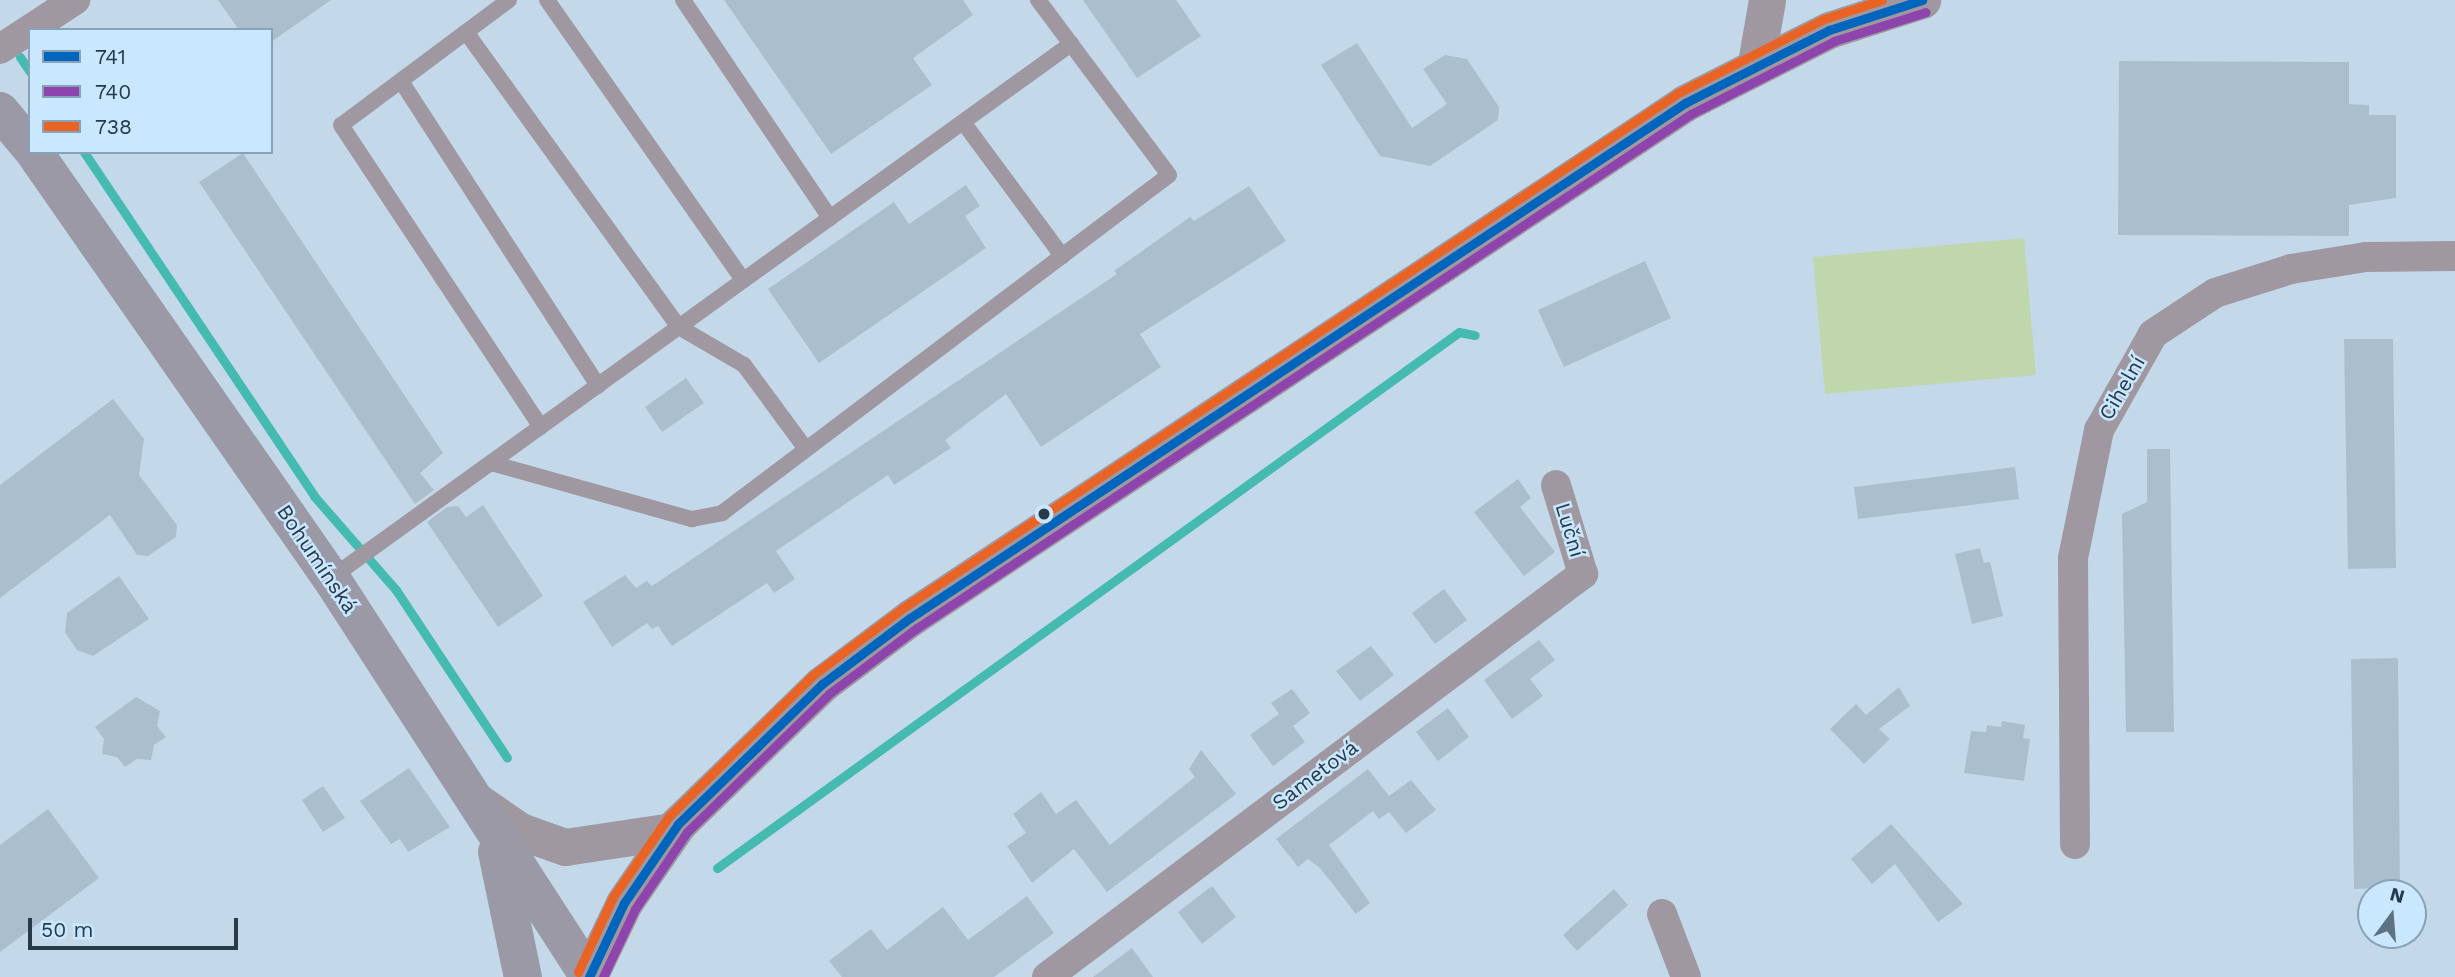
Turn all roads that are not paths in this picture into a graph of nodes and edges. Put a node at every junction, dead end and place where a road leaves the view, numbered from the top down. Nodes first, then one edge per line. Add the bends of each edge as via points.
1 (509, 0) edge
2 (547, 0) edge
3 (682, 0) edge
4 (1038, 0) edge
5 (1767, 0) edge
6 (1922, 0) edge
7 (56, 5) edge
8 (466, 32) junction
9 (1071, 44) junction
10 (0, 49) edge
11 (1756, 63) junction
12 (401, 81) junction
13 (0, 111) edge
14 (963, 122) junction
15 (28, 145) edge
16 (35, 154) edge
17 (830, 218) junction
18 (1062, 256) junction
19 (2455, 256) edge
20 (743, 281) junction
21 (679, 327) junction
22 (598, 386) junction
23 (541, 426) junction
24 (806, 449) junction
25 (491, 463) junction
26 (1556, 485) dead end
27 (1583, 574) joint
28 (331, 578) junction
29 (484, 813) junction
30 (673, 831) junction
31 (2075, 844) dead end
32 (1662, 914) dead end
33 (592, 975) edge
34 (523, 977) edge
35 (1047, 977) edge
36 (1686, 977) edge

1 - 8 lane
2 - 20 lane
3 - 17 lane
4 - 9 lane
5 - 11 street
6 - 11 street via 1829,30
7 - 10 street
8 - 12 lane
8 - 21 lane
9 - 14 lane
9 - 18 lane via 1169,175
11 - 30 street via 1597,158 910,618 822,684
12 - 22 lane
12 - 23 lane via 341,125
13 - 15 main road
14 - 17 lane
14 - 18 lane
16 - 28 main road, Bohumínská
17 - 20 lane
18 - 24 lane
19 - 31 street, Cihelní via 2366,257 2291,269 2215,293 2153,334 2099,430 2073,558
20 - 21 lane
21 - 22 lane
21 - 24 lane via 744,365
22 - 23 lane
23 - 25 lane
24 - 25 lane via 722,513 692,519
25 - 28 lane
26 - 27 street, Luční
27 - 35 street, Sametová
28 - 29 main road, Bohumínská
29 - 30 street via 565,847
29 - 33 main road, Bohumínská
29 - 34 main road
30 - 33 street via 624,903
32 - 36 street

